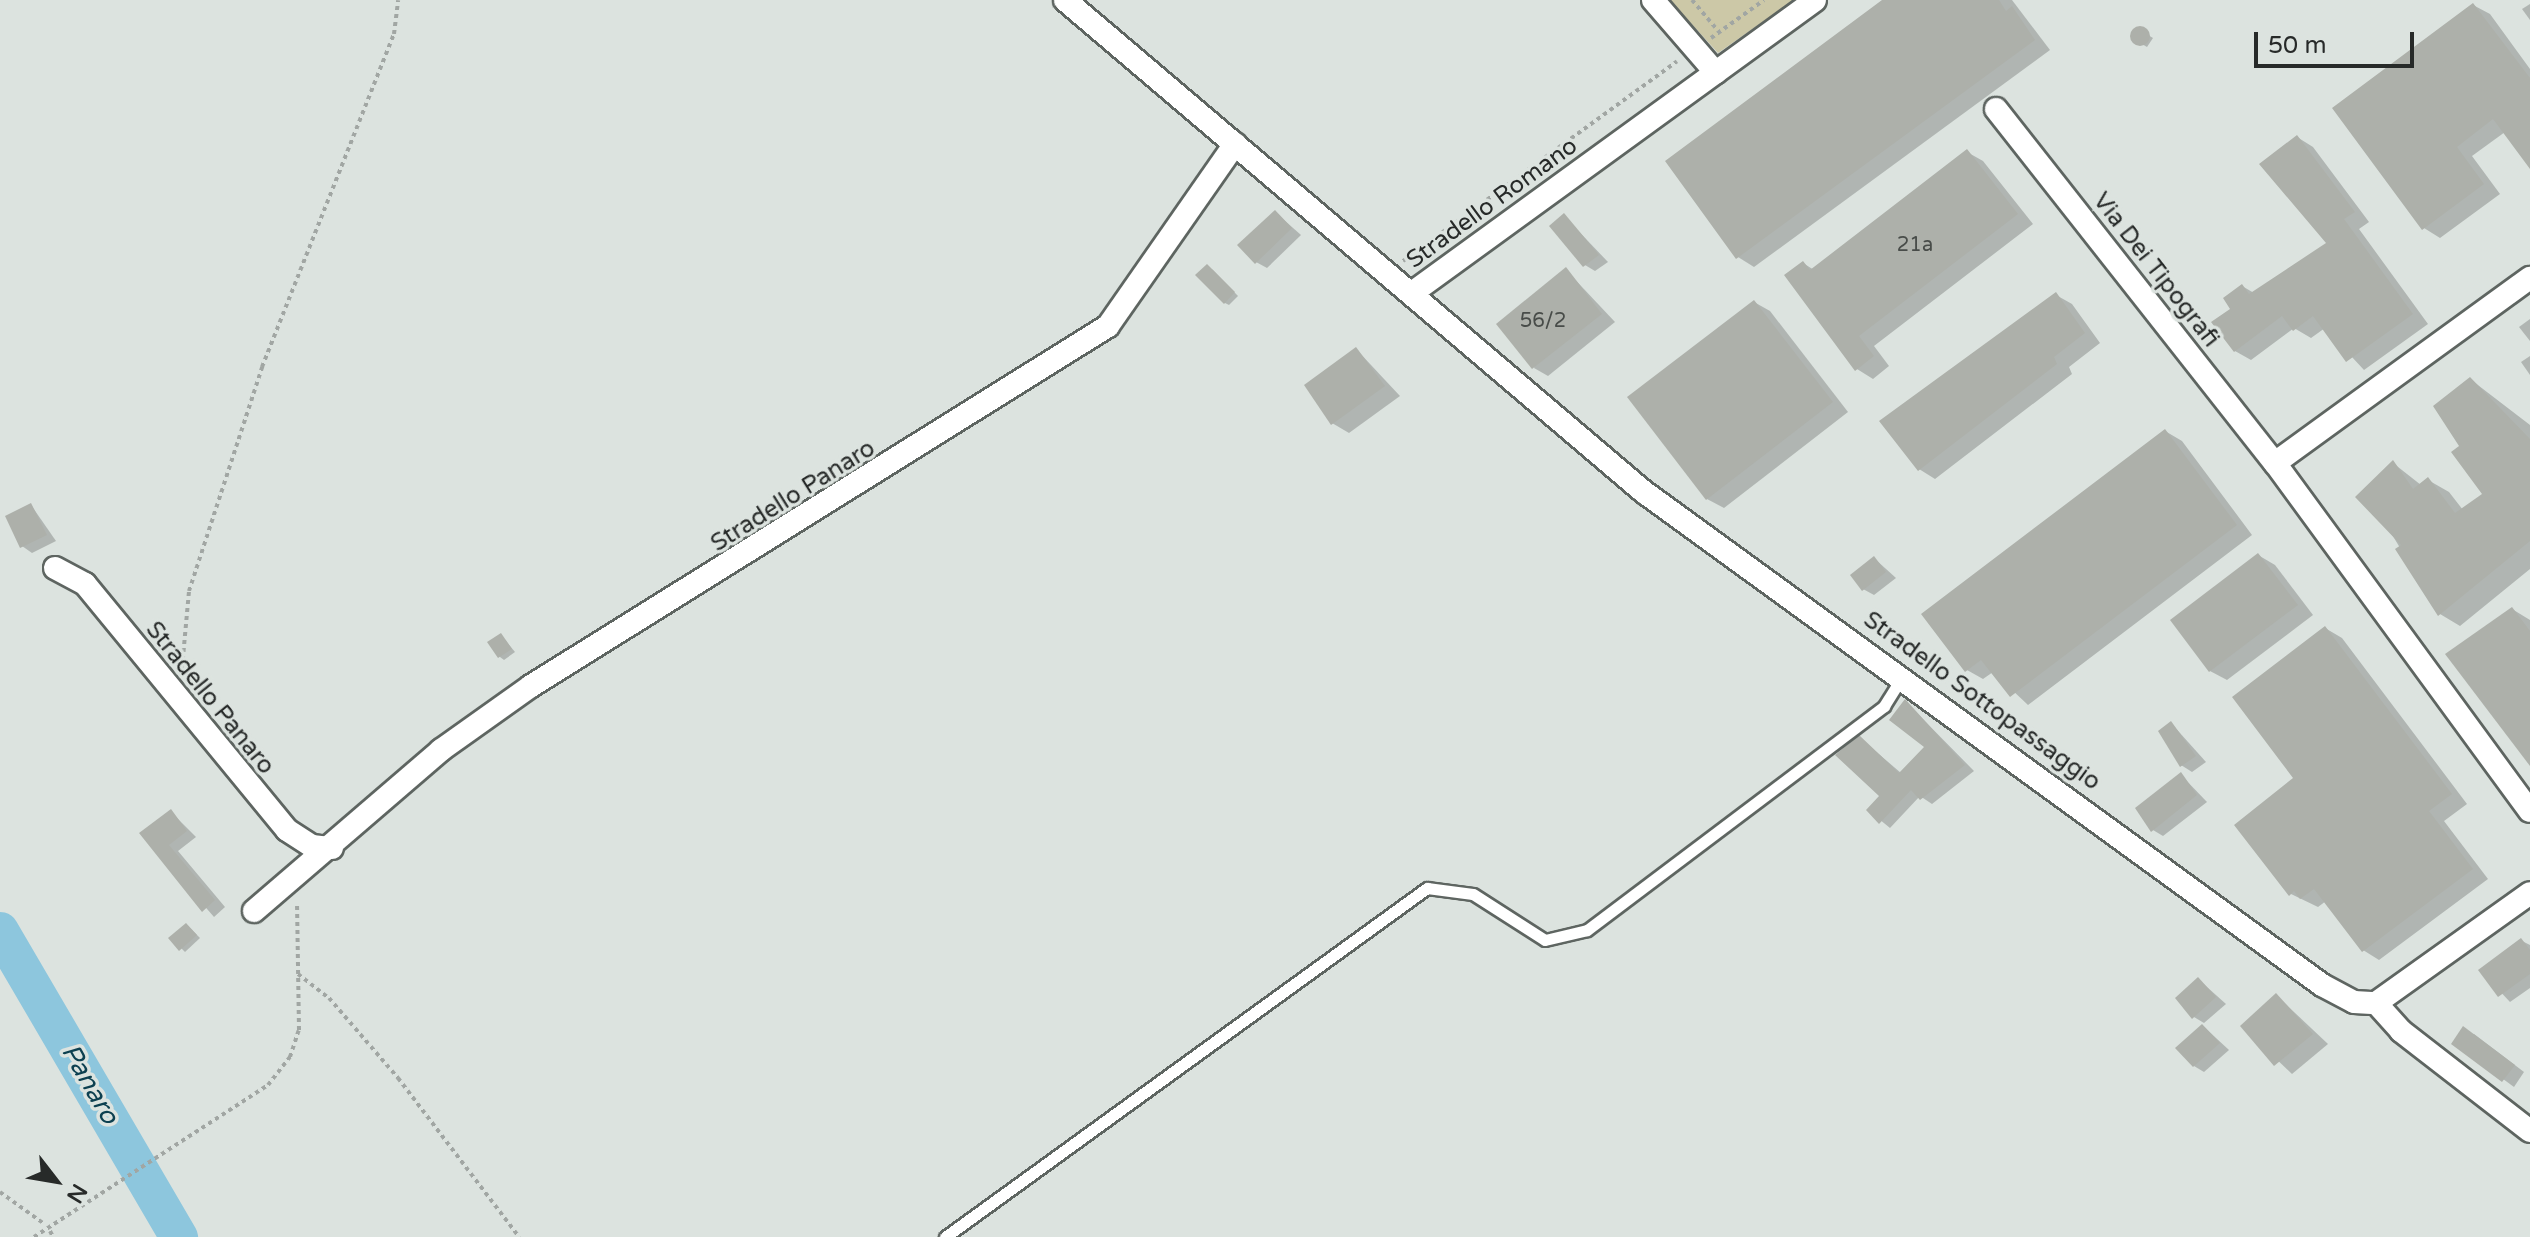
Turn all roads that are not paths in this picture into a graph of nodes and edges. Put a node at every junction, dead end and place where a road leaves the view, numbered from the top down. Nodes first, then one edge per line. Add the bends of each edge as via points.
1 (1065, 0) edge
2 (1653, 0) edge
3 (1815, 0) edge
4 (1716, 73) junction
5 (1996, 109) dead end
6 (1235, 144) junction
7 (2530, 278) edge
8 (1412, 293) junction
9 (2275, 463) junction
10 (55, 568) dead end
11 (1903, 675) junction
12 (2530, 811) edge
13 (332, 848) junction
14 (2530, 893) edge
15 (254, 911) dead end
16 (2376, 1003) junction
17 (2530, 1131) edge
18 (945, 1237) edge

1 - 6 street, Stradello Romano
2 - 4 street
3 - 4 street, Stradello Romano
4 - 8 street, Stradello Romano
5 - 9 street, Via Dei Tipografi
6 - 8 street, Stradello Romano
6 - 13 street, Stradello Panaro via 1129,303 1098,334 531,686 441,750
7 - 9 street
8 - 11 street, Stradello Sottopassaggio via 1644,492
9 - 12 street, Via Dei Tipografi
10 - 13 street, Stradello Panaro via 85,584 287,830 312,846
11 - 16 street, Stradello Sottopassaggio via 2322,985 2354,1002
11 - 18 lane via 1884,706 1587,930 1545,940 1473,894 1427,888
13 - 15 street, Stradello Panaro
14 - 16 street
16 - 17 street via 2401,1031

